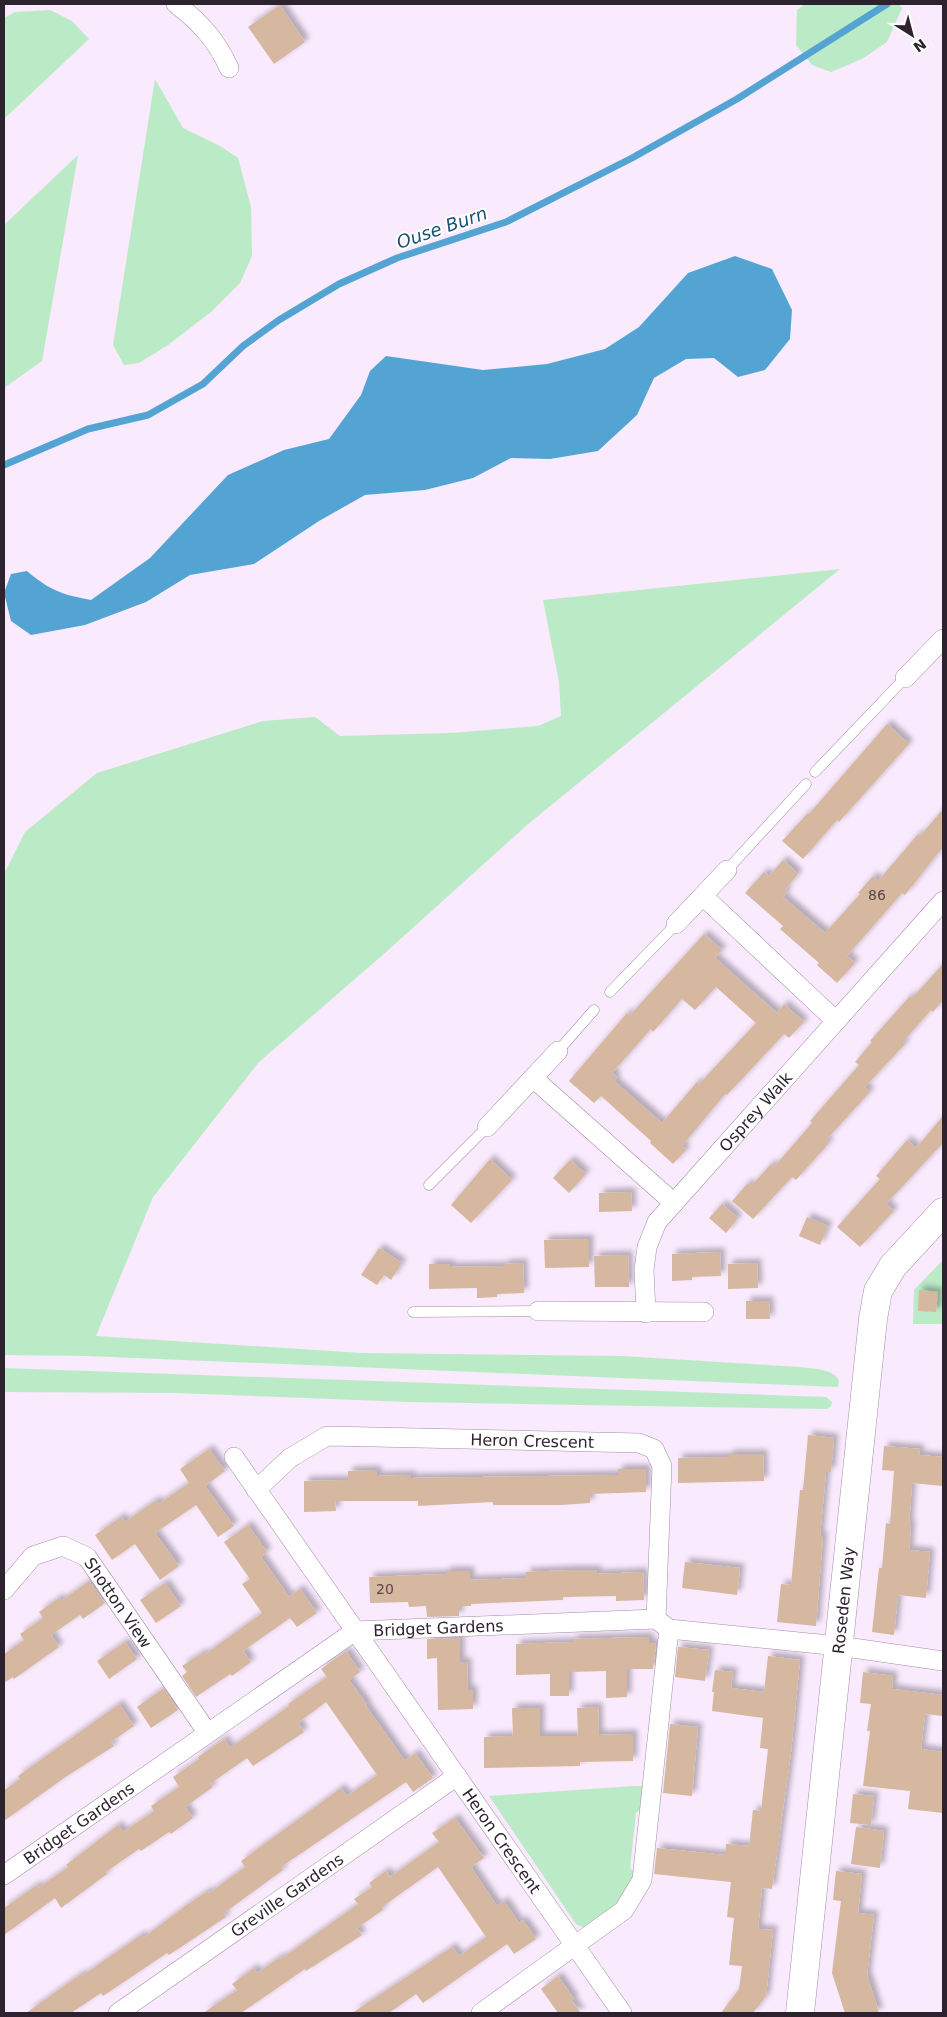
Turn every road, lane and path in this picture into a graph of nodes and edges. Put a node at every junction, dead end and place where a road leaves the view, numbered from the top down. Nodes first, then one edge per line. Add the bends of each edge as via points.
1 (176, 4) edge
2 (229, 68) dead end
3 (942, 642) edge
4 (905, 678) joint
5 (815, 772) dead end
6 (806, 784) dead end
7 (727, 870) joint
8 (703, 896) junction
9 (943, 901) edge
10 (676, 924) joint
11 (610, 992) dead end
12 (594, 1010) dead end
13 (836, 1021) junction
14 (558, 1051) joint
15 (533, 1078) junction
16 (487, 1127) joint
17 (429, 1185) dead end
18 (674, 1203) junction
19 (943, 1212) edge
20 (538, 1311) joint
21 (413, 1312) dead end
22 (704, 1312) dead end
23 (646, 1313) junction
24 (234, 1457) dead end
25 (256, 1490) junction
26 (4, 1590) edge
27 (662, 1624) junction
28 (355, 1631) junction
29 (839, 1646) junction
30 (943, 1661) edge
31 (207, 1732) junction
32 (457, 1776) junction
33 (4, 1875) edge
34 (575, 1946) junction
35 (118, 2013) edge
36 (481, 2013) edge
37 (622, 2013) edge
38 (800, 2013) edge

1 - 2 street via 214,40
3 - 4 street
4 - 5 lane
6 - 7 lane
7 - 8 street
8 - 10 street
8 - 13 street
9 - 13 street, Osprey Walk
10 - 11 lane
12 - 14 lane
13 - 18 street, Osprey Walk
14 - 15 street
15 - 16 street
15 - 18 street
16 - 17 lane
18 - 23 street, Osprey Walk via 657,1222 647,1247 644,1270
19 - 29 street, Roseden Way via 893,1266 878,1291
20 - 21 lane
20 - 23 street
22 - 23 street
24 - 25 street, Heron Crescent
25 - 27 street, Heron Crescent via 290,1458 327,1436 639,1442 654,1449 662,1466
25 - 28 street, Heron Crescent
26 - 31 street, Shotton View via 34,1556 63,1546 87,1557
27 - 28 street, Bridget Gardens
27 - 29 street, Bridget Gardens
27 - 34 street, Heron Crescent via 642,1880 624,1910
28 - 31 street, Bridget Gardens
28 - 32 street, Heron Crescent
29 - 30 street, Bridget Gardens
29 - 38 street, Roseden Way
31 - 33 street, Bridget Gardens
32 - 34 street, Heron Crescent
32 - 35 street, Greville Gardens
34 - 36 street
34 - 37 street, Heron Crescent

